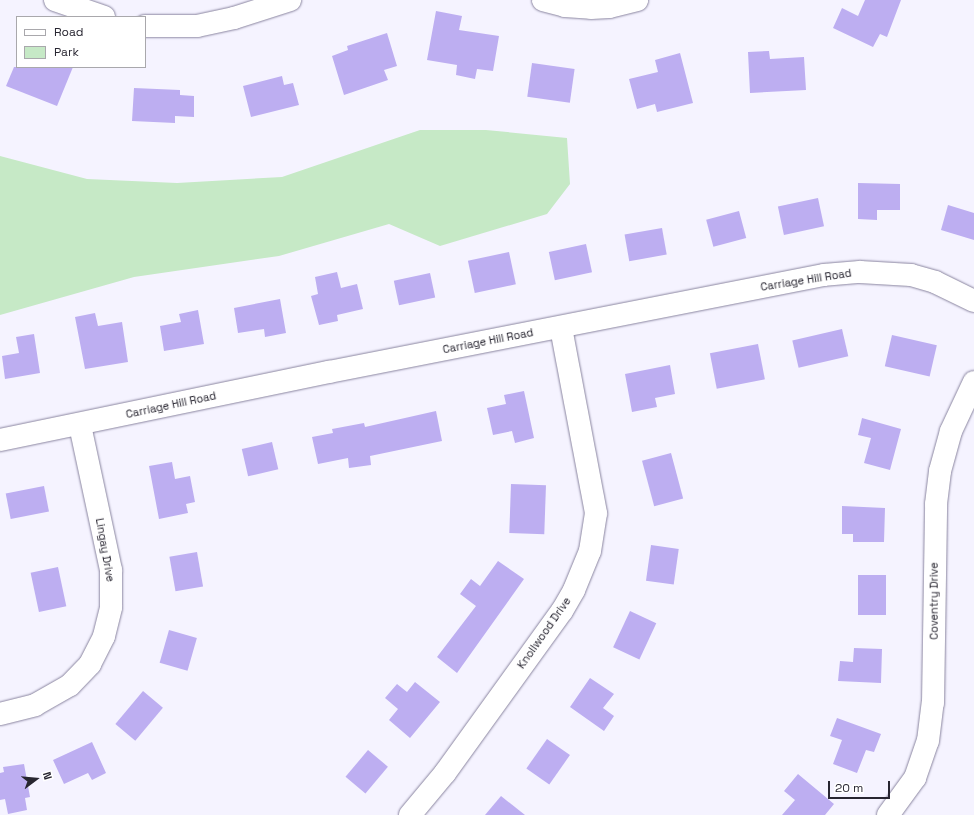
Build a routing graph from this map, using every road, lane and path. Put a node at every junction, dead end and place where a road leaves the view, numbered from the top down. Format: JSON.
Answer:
{"nodes":[{"id":1,"x":54,"y":0,"type":"edge"},
{"id":2,"x":290,"y":0,"type":"edge"},
{"id":3,"x":543,"y":0,"type":"edge"},
{"id":4,"x":637,"y":0,"type":"edge"},
{"id":5,"x":101,"y":16,"type":"edge"},
{"id":6,"x":146,"y":26,"type":"edge"},
{"id":7,"x":974,"y":301,"type":"edge"},
{"id":8,"x":560,"y":327,"type":"junction"},
{"id":9,"x":974,"y":382,"type":"edge"},
{"id":10,"x":80,"y":425,"type":"junction"},
{"id":11,"x":0,"y":440,"type":"edge"},
{"id":12,"x":0,"y":714,"type":"edge"},
{"id":13,"x":410,"y":815,"type":"edge"},
{"id":14,"x":888,"y":815,"type":"edge"}],
"edges":[{"from":1,"to":5,"type":"street"},
{"from":2,"to":6,"type":"street"},
{"from":3,"to":4,"type":"street"},
{"from":7,"to":8,"type":"street","name":"Carriage Hill Road"},
{"from":8,"to":10,"type":"street","name":"Carriage Hill Road"},
{"from":8,"to":13,"type":"street","name":"Knollwood Drive"},
{"from":9,"to":14,"type":"street","name":"Coventry Drive"},
{"from":10,"to":11,"type":"street","name":"Carriage Hill Road"},
{"from":10,"to":12,"type":"street","name":"Lingay Drive"}]}
